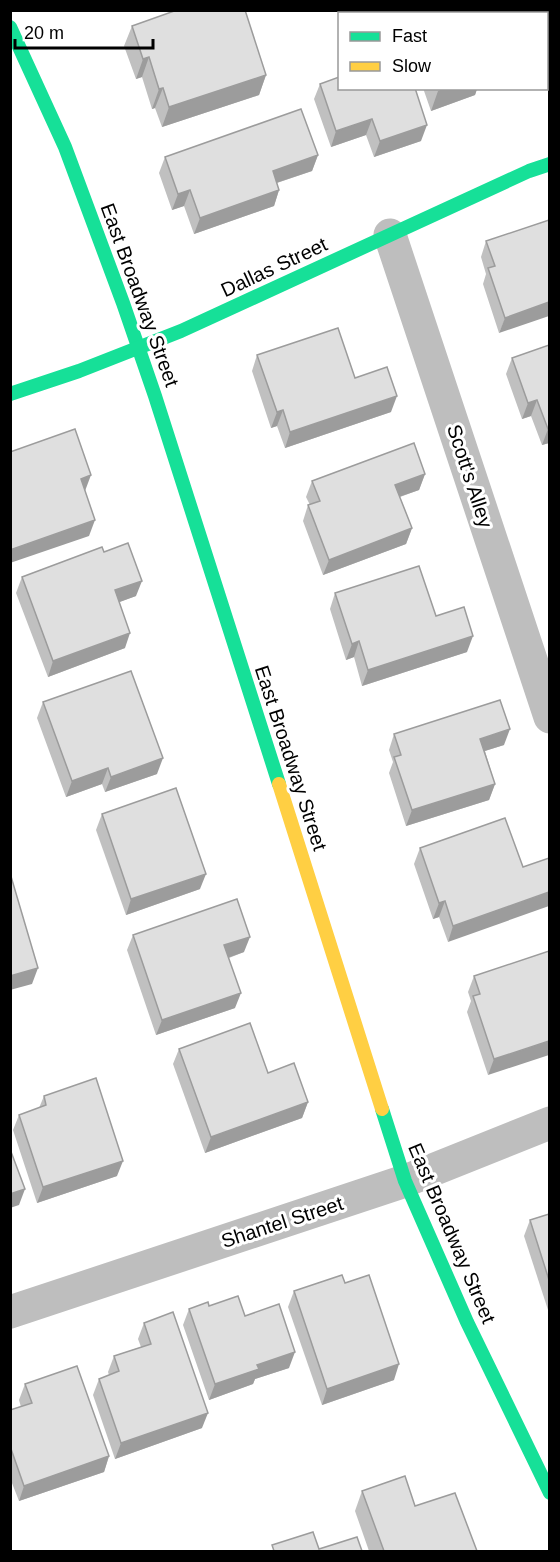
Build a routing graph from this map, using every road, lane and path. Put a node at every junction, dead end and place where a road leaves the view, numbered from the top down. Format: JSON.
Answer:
{"nodes":[{"id":1,"x":10,"y":27,"type":"edge"},
{"id":2,"x":549,"y":164,"type":"edge"},
{"id":3,"x":390,"y":235,"type":"junction"},
{"id":4,"x":139,"y":347,"type":"junction"},
{"id":5,"x":10,"y":394,"type":"edge"},
{"id":6,"x":549,"y":717,"type":"edge"},
{"id":7,"x":549,"y":1123,"type":"edge"},
{"id":8,"x":405,"y":1181,"type":"junction"},
{"id":9,"x":10,"y":1312,"type":"edge"},
{"id":10,"x":549,"y":1493,"type":"edge"}],
"edges":[{"from":1,"to":4,"type":"street","name":"East Broadway Street"},
{"from":2,"to":3,"type":"street","name":"Dallas Street"},
{"from":3,"to":4,"type":"street","name":"Dallas Street"},
{"from":3,"to":6,"type":"street","name":"Scott's Alley"},
{"from":4,"to":5,"type":"street","name":"Dallas Street"},
{"from":4,"to":8,"type":"street","name":"East Broadway Street"},
{"from":7,"to":8,"type":"street","name":"Shantel Street"},
{"from":8,"to":9,"type":"street","name":"Shantel Street"},
{"from":8,"to":10,"type":"street","name":"East Broadway Street"}]}
